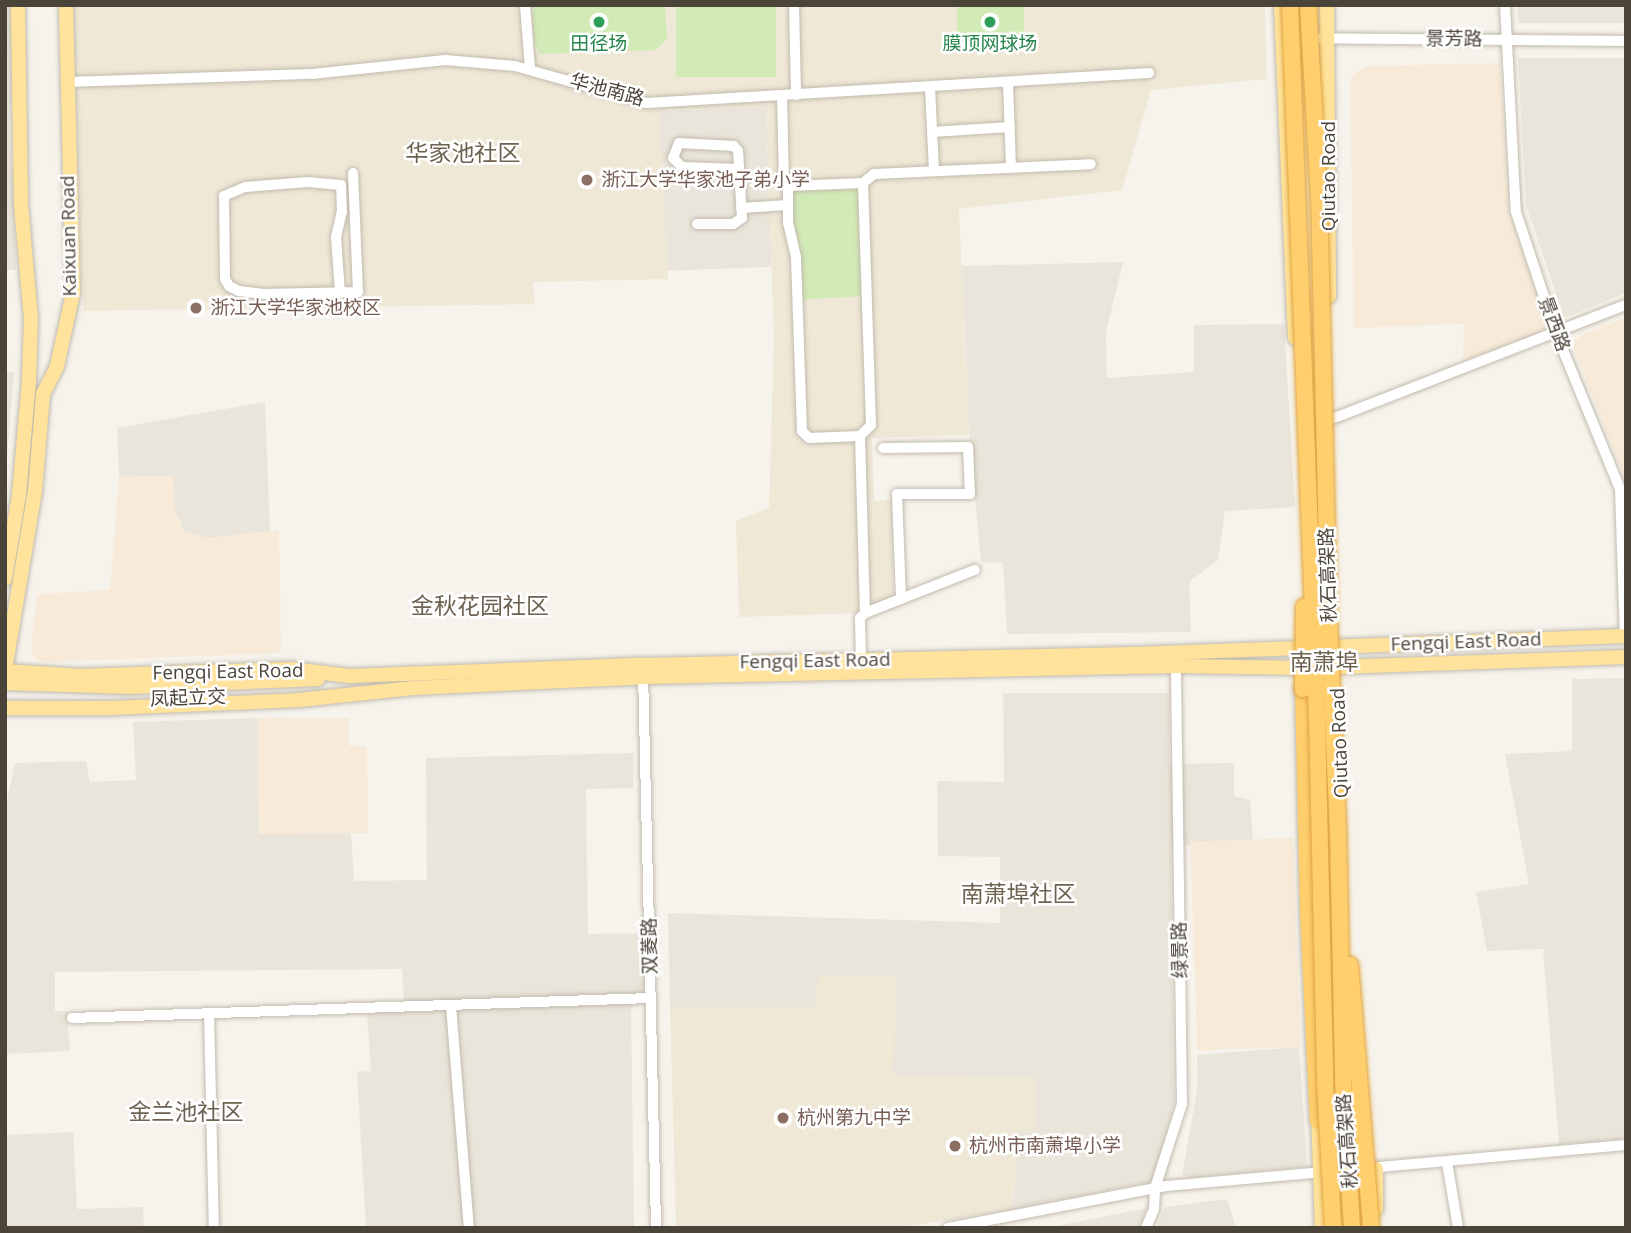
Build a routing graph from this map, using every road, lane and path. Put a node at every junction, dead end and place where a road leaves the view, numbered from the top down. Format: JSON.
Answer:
{"nodes":[{"id":1,"x":18,"y":5,"type":"edge"},
{"id":2,"x":66,"y":5,"type":"edge"},
{"id":3,"x":525,"y":5,"type":"edge"},
{"id":4,"x":794,"y":5,"type":"edge"},
{"id":5,"x":1281,"y":5,"type":"edge"},
{"id":6,"x":1290,"y":5,"type":"edge"},
{"id":7,"x":1308,"y":5,"type":"edge"},
{"id":8,"x":1327,"y":5,"type":"edge"},
{"id":9,"x":1505,"y":5,"type":"edge"},
{"id":10,"x":1282,"y":38,"type":"junction"},
{"id":11,"x":1329,"y":38,"type":"junction"},
{"id":12,"x":1505,"y":40,"type":"junction"},
{"id":13,"x":1626,"y":41,"type":"edge"},
{"id":14,"x":530,"y":69,"type":"junction"},
{"id":15,"x":1149,"y":73,"type":"dead end"},
{"id":16,"x":67,"y":82,"type":"junction"},
{"id":17,"x":1008,"y":82,"type":"junction"},
{"id":18,"x":930,"y":87,"type":"junction"},
{"id":19,"x":782,"y":95,"type":"junction"},
{"id":20,"x":796,"y":95,"type":"junction"},
{"id":21,"x":1010,"y":128,"type":"junction"},
{"id":22,"x":932,"y":132,"type":"junction"},
{"id":23,"x":1091,"y":164,"type":"dead end"},
{"id":24,"x":1012,"y":167,"type":"junction"},
{"id":25,"x":739,"y":169,"type":"junction"},
{"id":26,"x":934,"y":171,"type":"junction"},
{"id":27,"x":353,"y":173,"type":"dead end"},
{"id":28,"x":863,"y":183,"type":"junction"},
{"id":29,"x":788,"y":186,"type":"junction"},
{"id":30,"x":788,"y":205,"type":"junction"},
{"id":31,"x":741,"y":208,"type":"junction"},
{"id":32,"x":697,"y":223,"type":"dead end"},
{"id":33,"x":340,"y":293,"type":"junction"},
{"id":34,"x":1626,"y":305,"type":"edge"},
{"id":35,"x":1556,"y":333,"type":"junction"},
{"id":36,"x":1329,"y":420,"type":"junction"},
{"id":37,"x":860,"y":436,"type":"junction"},
{"id":38,"x":883,"y":448,"type":"dead end"},
{"id":39,"x":1308,"y":489,"type":"junction"},
{"id":40,"x":975,"y":570,"type":"dead end"},
{"id":41,"x":5,"y":579,"type":"edge"},
{"id":42,"x":901,"y":599,"type":"junction"},
{"id":43,"x":865,"y":613,"type":"junction"},
{"id":44,"x":1625,"y":636,"type":"edge"},
{"id":45,"x":1309,"y":646,"type":"junction"},
{"id":46,"x":1335,"y":647,"type":"junction"},
{"id":47,"x":1626,"y":657,"type":"edge"},
{"id":48,"x":861,"y":660,"type":"junction"},
{"id":49,"x":1176,"y":666,"type":"junction"},
{"id":50,"x":1337,"y":667,"type":"junction"},
{"id":51,"x":1310,"y":668,"type":"junction"},
{"id":52,"x":5,"y":670,"type":"edge"},
{"id":53,"x":643,"y":671,"type":"junction"},
{"id":54,"x":350,"y":676,"type":"junction"},
{"id":55,"x":5,"y":683,"type":"edge"},
{"id":56,"x":291,"y":687,"type":"junction"},
{"id":57,"x":413,"y":688,"type":"junction"},
{"id":58,"x":5,"y":701,"type":"edge"},
{"id":59,"x":5,"y":708,"type":"edge"},
{"id":60,"x":1338,"y":831,"type":"junction"},
{"id":61,"x":651,"y":998,"type":"junction"},
{"id":62,"x":450,"y":1006,"type":"junction"},
{"id":63,"x":209,"y":1013,"type":"junction"},
{"id":64,"x":72,"y":1018,"type":"dead end"},
{"id":65,"x":1318,"y":1121,"type":"junction"},
{"id":66,"x":1626,"y":1145,"type":"edge"},
{"id":67,"x":1447,"y":1162,"type":"junction"},
{"id":68,"x":1376,"y":1169,"type":"junction"},
{"id":69,"x":1360,"y":1170,"type":"junction"},
{"id":70,"x":1321,"y":1173,"type":"junction"},
{"id":71,"x":1155,"y":1188,"type":"junction"},
{"id":72,"x":214,"y":1228,"type":"edge"},
{"id":73,"x":470,"y":1228,"type":"edge"},
{"id":74,"x":656,"y":1228,"type":"edge"},
{"id":75,"x":948,"y":1228,"type":"edge"},
{"id":76,"x":1146,"y":1228,"type":"edge"},
{"id":77,"x":1322,"y":1228,"type":"edge"},
{"id":78,"x":1333,"y":1228,"type":"edge"},
{"id":79,"x":1352,"y":1228,"type":"edge"},
{"id":80,"x":1362,"y":1228,"type":"edge"},
{"id":81,"x":1371,"y":1228,"type":"edge"},
{"id":82,"x":1377,"y":1228,"type":"edge"},
{"id":83,"x":1458,"y":1228,"type":"edge"}],
"edges":[{"from":1,"to":41,"type":"main road"},
{"from":2,"to":16,"type":"main road","name":"Kaixuan Road"},
{"from":3,"to":14,"type":"street"},
{"from":4,"to":20,"type":"street"},
{"from":5,"to":10,"type":"main road","name":"Qiutao Road"},
{"from":6,"to":39,"type":"highway","name":"秋石高架路","bridge":true},
{"from":7,"to":60,"type":"highway","name":"秋石高架路","bridge":true},
{"from":8,"to":11,"type":"main road","name":"Qiutao Road"},
{"from":9,"to":12,"type":"street","name":"景西路"},
{"from":10,"to":11,"type":"street","name":"景芳路"},
{"from":10,"to":45,"type":"main road","name":"Qiutao Road"},
{"from":11,"to":12,"type":"street","name":"景芳路"},
{"from":11,"to":36,"type":"main road","name":"Qiutao Road"},
{"from":12,"to":13,"type":"street","name":"景芳路"},
{"from":12,"to":35,"type":"street","name":"景西路"},
{"from":14,"to":16,"type":"street","name":"华池南路"},
{"from":14,"to":19,"type":"street","name":"华池南路"},
{"from":15,"to":17,"type":"street","name":"华池南路"},
{"from":16,"to":52,"type":"main road","name":"Kaixuan Road"},
{"from":17,"to":18,"type":"street","name":"华池南路"},
{"from":17,"to":21,"type":"street"},
{"from":18,"to":20,"type":"street","name":"华池南路"},
{"from":18,"to":22,"type":"street"},
{"from":19,"to":20,"type":"street","name":"华池南路"},
{"from":19,"to":29,"type":"street"},
{"from":21,"to":22,"type":"street"},
{"from":21,"to":24,"type":"street"},
{"from":22,"to":26,"type":"street"},
{"from":23,"to":24,"type":"street"},
{"from":24,"to":26,"type":"street"},
{"from":25,"to":25,"type":"street"},
{"from":25,"to":31,"type":"street"},
{"from":26,"to":28,"type":"street"},
{"from":27,"to":33,"type":"street"},
{"from":28,"to":29,"type":"street"},
{"from":28,"to":37,"type":"street"},
{"from":29,"to":30,"type":"street"},
{"from":30,"to":31,"type":"street"},
{"from":30,"to":37,"type":"street"},
{"from":31,"to":32,"type":"street"},
{"from":33,"to":33,"type":"street"},
{"from":34,"to":35,"type":"street"},
{"from":35,"to":36,"type":"street"},
{"from":35,"to":44,"type":"street","name":"景西路"},
{"from":36,"to":46,"type":"main road","name":"Qiutao Road"},
{"from":37,"to":43,"type":"street"},
{"from":38,"to":42,"type":"street"},
{"from":39,"to":65,"type":"highway","bridge":true},
{"from":39,"to":78,"type":"highway","name":"秋石高架路","bridge":true},
{"from":40,"to":42,"type":"street"},
{"from":42,"to":43,"type":"street"},
{"from":43,"to":48,"type":"street"},
{"from":44,"to":46,"type":"main road","name":"Fengqi East Road"},
{"from":45,"to":46,"type":"main road","name":"Fengqi East Road"},
{"from":45,"to":48,"type":"main road","name":"Fengqi East Road"},
{"from":45,"to":51,"type":"main road","name":"Qiutao Road"},
{"from":46,"to":50,"type":"main road","name":"Qiutao Road"},
{"from":47,"to":50,"type":"main road","name":"Fengqi East Road"},
{"from":48,"to":53,"type":"main road","name":"Fengqi East Road"},
{"from":49,"to":51,"type":"main road","name":"Fengqi East Road"},
{"from":49,"to":53,"type":"main road","name":"Fengqi East Road"},
{"from":49,"to":71,"type":"street","name":"绿景路"},
{"from":50,"to":51,"type":"main road","name":"Fengqi East Road"},
{"from":50,"to":69,"type":"main road","name":"Qiutao Road"},
{"from":51,"to":65,"type":"main road","name":"Qiutao Road"},
{"from":52,"to":54,"type":"main road","name":"Fengqi East Road"},
{"from":53,"to":54,"type":"main road","name":"Fengqi East Road"},
{"from":53,"to":57,"type":"main road","name":"Fengqi East Road"},
{"from":53,"to":61,"type":"street","name":"双菱路"},
{"from":54,"to":56,"type":"main road","name":"凤起立交"},
{"from":55,"to":56,"type":"main road","name":"凤起立交"},
{"from":56,"to":57,"type":"main road","name":"凤起立交"},
{"from":56,"to":58,"type":"main road","name":"凤起立交"},
{"from":57,"to":59,"type":"main road","name":"Fengqi East Road"},
{"from":60,"to":79,"type":"highway","name":"秋石高架路","bridge":true},
{"from":60,"to":81,"type":"highway","bridge":true},
{"from":61,"to":62,"type":"street"},
{"from":61,"to":74,"type":"street","name":"双菱路"},
{"from":62,"to":63,"type":"street"},
{"from":62,"to":73,"type":"street"},
{"from":63,"to":64,"type":"street"},
{"from":63,"to":72,"type":"street"},
{"from":65,"to":70,"type":"main road","name":"Qiutao Road"},
{"from":66,"to":67,"type":"street"},
{"from":67,"to":68,"type":"street"},
{"from":67,"to":83,"type":"street"},
{"from":68,"to":69,"type":"street"},
{"from":68,"to":82,"type":"main road"},
{"from":69,"to":70,"type":"street"},
{"from":69,"to":80,"type":"main road","name":"Qiutao Road"},
{"from":70,"to":71,"type":"street"},
{"from":70,"to":77,"type":"main road","name":"Qiutao Road"},
{"from":71,"to":75,"type":"street"},
{"from":71,"to":76,"type":"street","name":"绿景路"}]}
